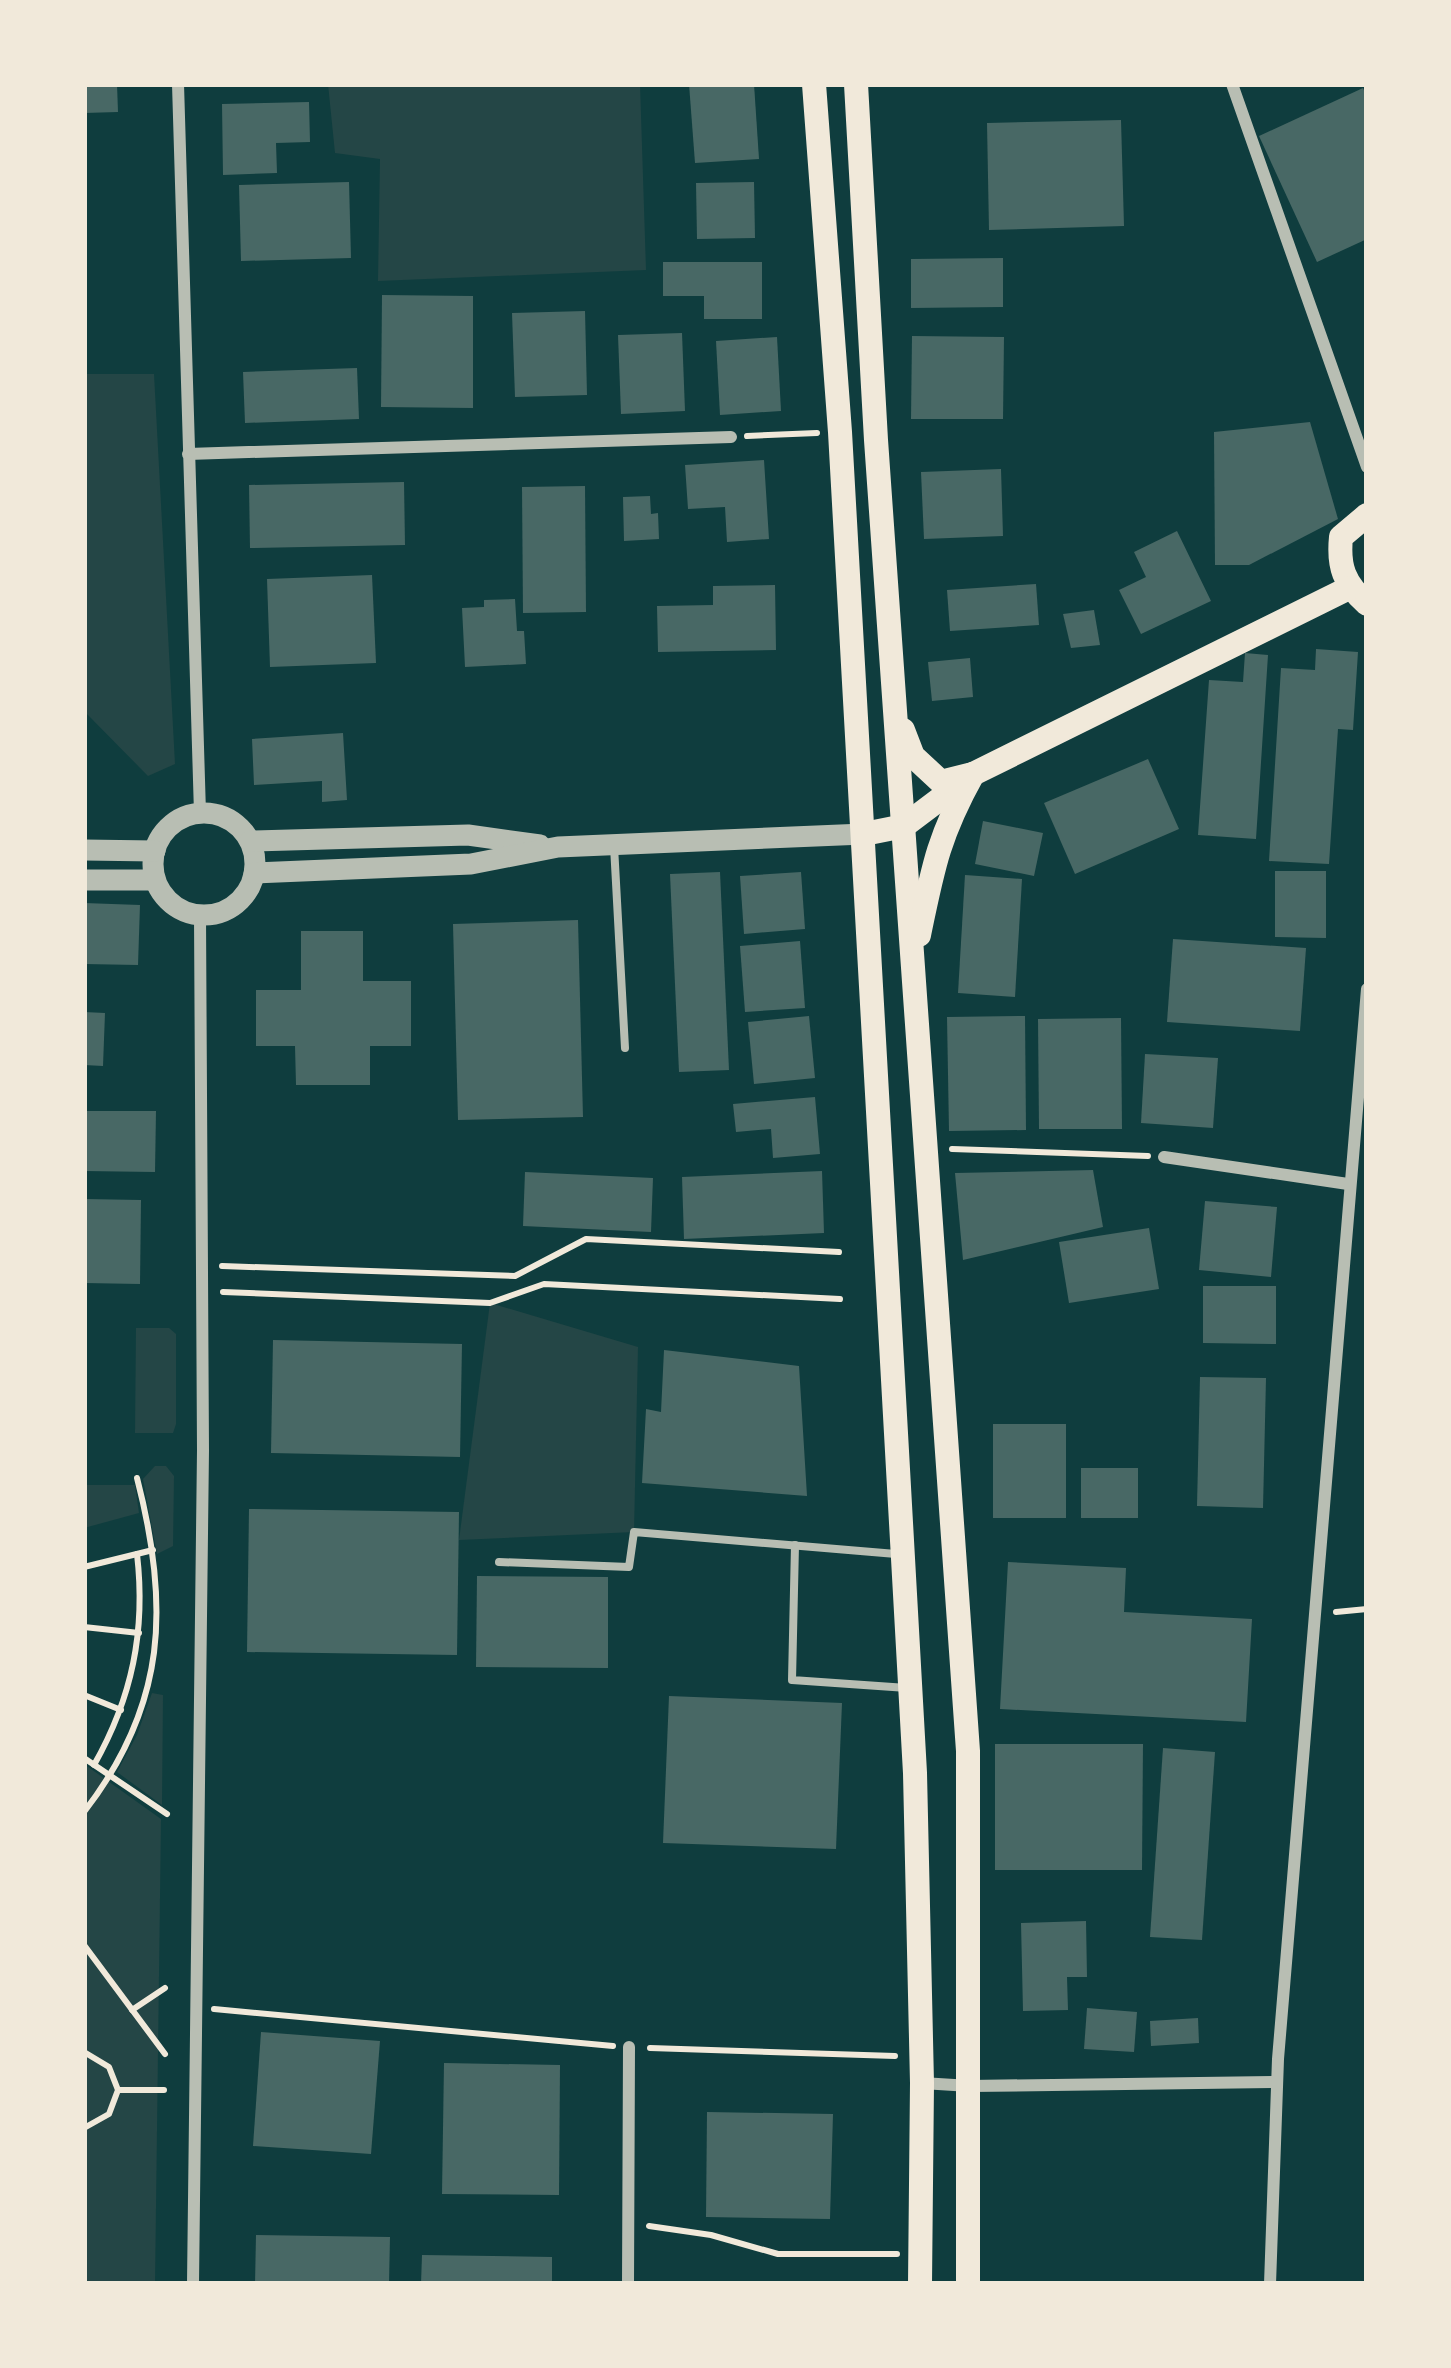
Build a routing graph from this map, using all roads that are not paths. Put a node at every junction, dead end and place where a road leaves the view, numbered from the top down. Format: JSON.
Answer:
{"nodes":[{"id":1,"x":178,"y":84,"type":"edge"},
{"id":2,"x":814,"y":84,"type":"edge"},
{"id":3,"x":856,"y":84,"type":"edge"},
{"id":4,"x":1232,"y":84,"type":"edge"},
{"id":5,"x":731,"y":436,"type":"road end"},
{"id":6,"x":188,"y":454,"type":"junction"},
{"id":7,"x":1367,"y":467,"type":"edge"},
{"id":8,"x":1367,"y":515,"type":"edge"},
{"id":9,"x":1358,"y":596,"type":"edge"},
{"id":10,"x":897,"y":716,"type":"junction"},
{"id":11,"x":973,"y":774,"type":"junction"},
{"id":12,"x":200,"y":813,"type":"junction"},
{"id":13,"x":904,"y":826,"type":"junction"},
{"id":14,"x":864,"y":834,"type":"junction"},
{"id":15,"x":250,"y":841,"type":"junction"},
{"id":16,"x":614,"y":845,"type":"junction"},
{"id":17,"x":558,"y":847,"type":"junction"},
{"id":18,"x":84,"y":850,"type":"edge"},
{"id":19,"x":154,"y":851,"type":"junction"},
{"id":20,"x":254,"y":873,"type":"junction"},
{"id":21,"x":84,"y":880,"type":"edge"},
{"id":22,"x":153,"y":880,"type":"junction"},
{"id":23,"x":200,"y":916,"type":"junction"},
{"id":24,"x":913,"y":966,"type":"junction"},
{"id":25,"x":1367,"y":989,"type":"edge"},
{"id":26,"x":626,"y":1048,"type":"dead end"},
{"id":27,"x":1164,"y":1157,"type":"road end"},
{"id":28,"x":1348,"y":1184,"type":"junction"},
{"id":29,"x":794,"y":1546,"type":"junction"},
{"id":30,"x":903,"y":1555,"type":"junction"},
{"id":31,"x":499,"y":1562,"type":"dead end"},
{"id":32,"x":910,"y":1688,"type":"junction"},
{"id":33,"x":629,"y":2047,"type":"road end"},
{"id":34,"x":921,"y":2070,"type":"junction"},
{"id":35,"x":1277,"y":2082,"type":"junction"},
{"id":36,"x":970,"y":2086,"type":"junction"},
{"id":37,"x":193,"y":2284,"type":"edge"},
{"id":38,"x":628,"y":2284,"type":"edge"},
{"id":39,"x":920,"y":2284,"type":"edge"},
{"id":40,"x":968,"y":2284,"type":"edge"},
{"id":41,"x":1270,"y":2284,"type":"edge"}],
"edges":[{"from":1,"to":6,"type":"street"},
{"from":2,"to":14,"type":"main road"},
{"from":3,"to":10,"type":"main road"},
{"from":4,"to":7,"type":"street"},
{"from":5,"to":6,"type":"street"},
{"from":6,"to":12,"type":"street"},
{"from":8,"to":9,"type":"main road"},
{"from":9,"to":11,"type":"main road"},
{"from":10,"to":11,"type":"main road"},
{"from":10,"to":13,"type":"main road"},
{"from":11,"to":13,"type":"main road"},
{"from":11,"to":24,"type":"main road"},
{"from":12,"to":15,"type":"street"},
{"from":12,"to":19,"type":"street"},
{"from":13,"to":14,"type":"main road"},
{"from":13,"to":24,"type":"main road"},
{"from":14,"to":16,"type":"street"},
{"from":14,"to":30,"type":"main road"},
{"from":15,"to":17,"type":"street"},
{"from":15,"to":20,"type":"street"},
{"from":16,"to":17,"type":"street"},
{"from":16,"to":26,"type":"lane"},
{"from":17,"to":20,"type":"street"},
{"from":18,"to":19,"type":"street"},
{"from":19,"to":22,"type":"street"},
{"from":20,"to":23,"type":"street"},
{"from":21,"to":22,"type":"street"},
{"from":22,"to":23,"type":"street"},
{"from":23,"to":37,"type":"street"},
{"from":24,"to":36,"type":"main road"},
{"from":25,"to":28,"type":"street"},
{"from":27,"to":28,"type":"street"},
{"from":28,"to":35,"type":"street"},
{"from":29,"to":30,"type":"lane"},
{"from":29,"to":31,"type":"lane"},
{"from":29,"to":32,"type":"lane"},
{"from":30,"to":32,"type":"main road"},
{"from":32,"to":34,"type":"main road"},
{"from":33,"to":38,"type":"street"},
{"from":34,"to":36,"type":"street"},
{"from":34,"to":39,"type":"main road"},
{"from":35,"to":36,"type":"street"},
{"from":35,"to":41,"type":"street"},
{"from":36,"to":40,"type":"main road"}]}
